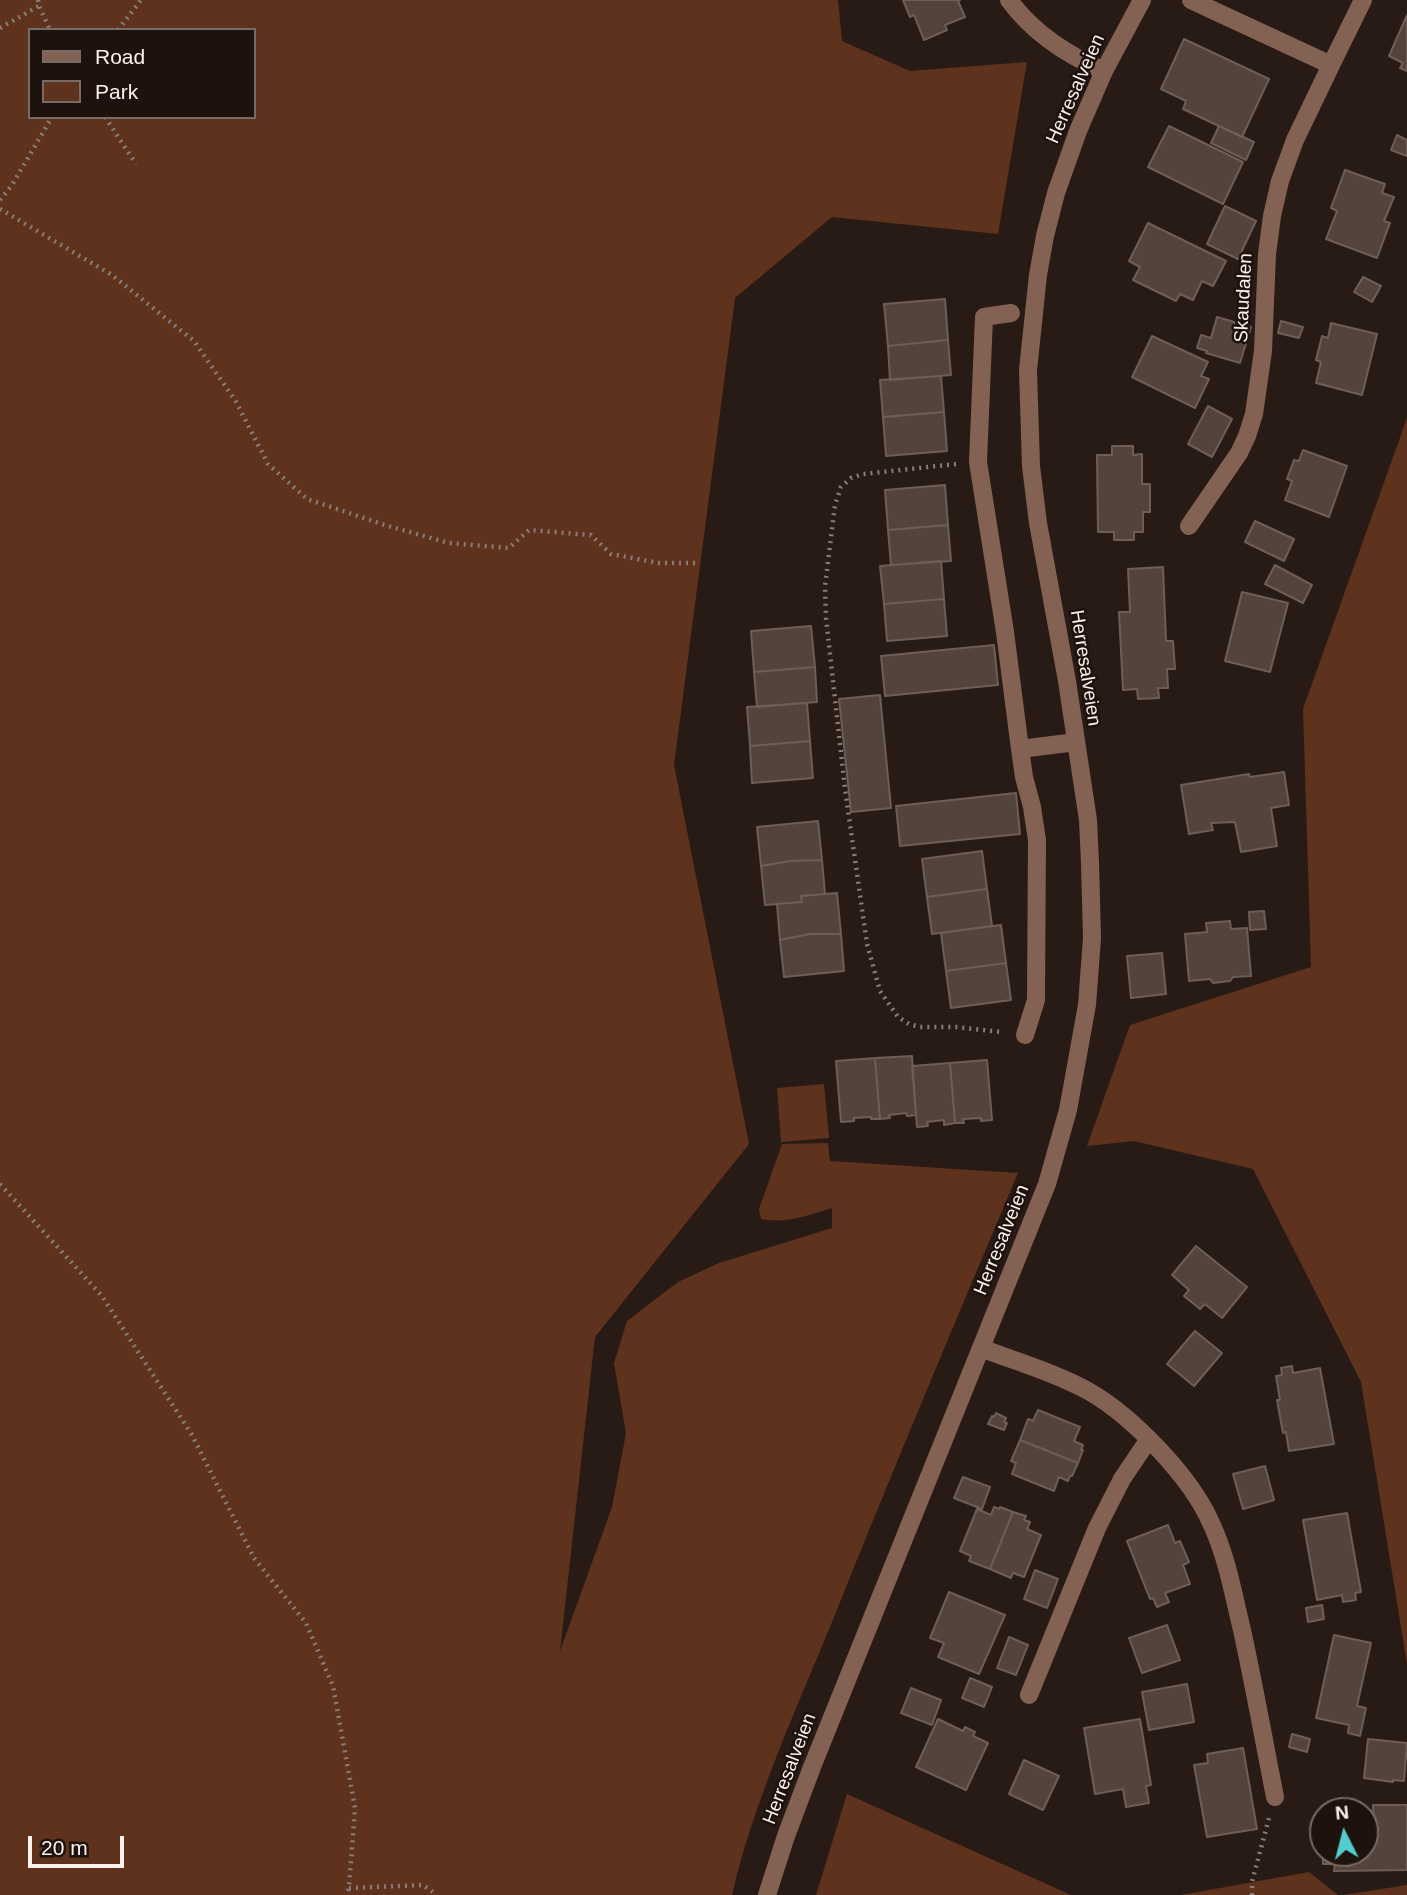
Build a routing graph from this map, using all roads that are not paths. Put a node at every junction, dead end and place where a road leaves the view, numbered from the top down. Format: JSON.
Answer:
{"nodes":[{"id":1,"x":1009,"y":0,"type":"edge"},
{"id":2,"x":1142,"y":0,"type":"edge"},
{"id":3,"x":1191,"y":0,"type":"edge"},
{"id":4,"x":1363,"y":0,"type":"edge"},
{"id":5,"x":1331,"y":65,"type":"junction"},
{"id":6,"x":1104,"y":71,"type":"junction"},
{"id":7,"x":1012,"y":313,"type":"dead end"},
{"id":8,"x":1189,"y":526,"type":"dead end"},
{"id":9,"x":1076,"y":742,"type":"junction"},
{"id":10,"x":1020,"y":749,"type":"junction"},
{"id":11,"x":1025,"y":1035,"type":"road end"},
{"id":12,"x":981,"y":1348,"type":"junction"},
{"id":13,"x":1149,"y":1439,"type":"junction"},
{"id":14,"x":1029,"y":1695,"type":"dead end"},
{"id":15,"x":1275,"y":1797,"type":"road end"},
{"id":16,"x":767,"y":1895,"type":"edge"}],
"edges":[{"from":1,"to":6,"type":"street"},
{"from":2,"to":6,"type":"street","name":"Herresalveien"},
{"from":3,"to":5,"type":"street"},
{"from":4,"to":5,"type":"street","name":"Skaudalen"},
{"from":5,"to":8,"type":"street","name":"Skaudalen"},
{"from":6,"to":9,"type":"street","name":"Herresalveien"},
{"from":7,"to":10,"type":"street"},
{"from":9,"to":10,"type":"street"},
{"from":9,"to":12,"type":"street","name":"Herresalveien"},
{"from":10,"to":11,"type":"street"},
{"from":12,"to":13,"type":"street"},
{"from":12,"to":16,"type":"street","name":"Herresalveien"},
{"from":13,"to":14,"type":"street"},
{"from":13,"to":15,"type":"street"}]}
